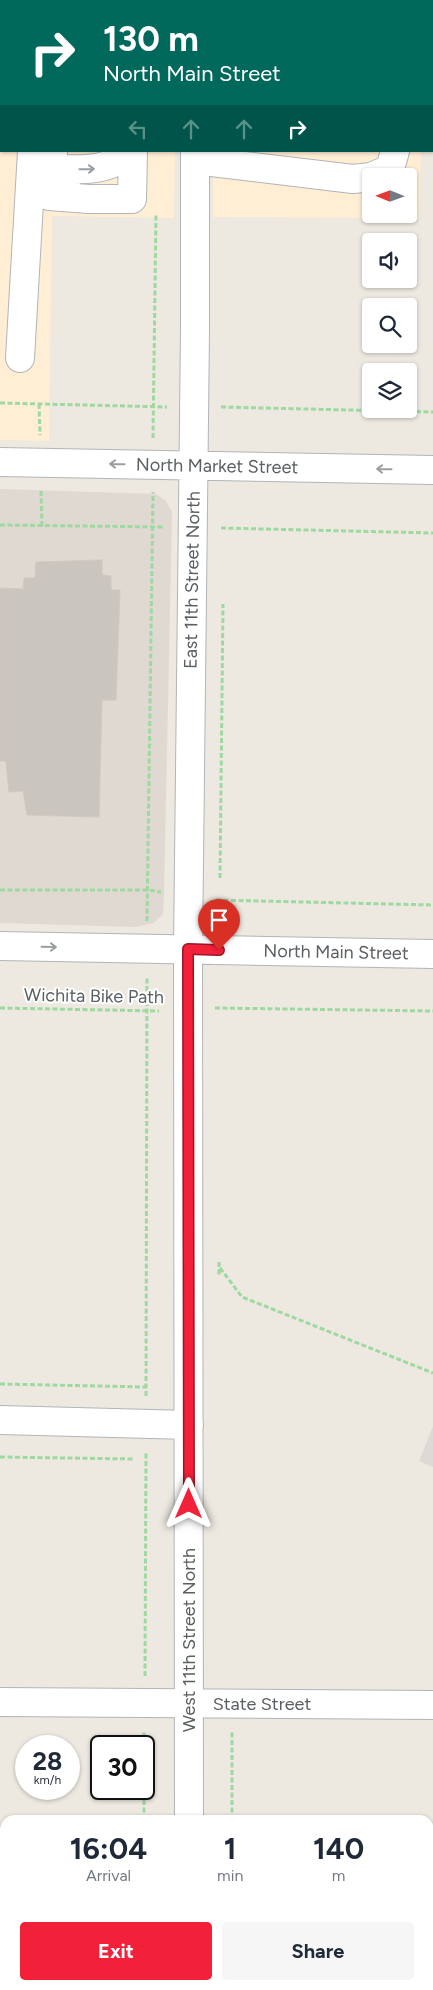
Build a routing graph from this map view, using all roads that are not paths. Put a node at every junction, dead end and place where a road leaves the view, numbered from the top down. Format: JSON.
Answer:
{"nodes":[{"id":1,"x":395,"y":152,"type":"edge"},
{"id":2,"x":124,"y":154,"type":"edge"},
{"id":3,"x":43,"y":156,"type":"edge"},
{"id":4,"x":196,"y":156,"type":"edge"},
{"id":5,"x":260,"y":159,"type":"edge"},
{"id":6,"x":390,"y":168,"type":"edge"},
{"id":7,"x":362,"y":177,"type":"edge"},
{"id":8,"x":20,"y":358,"type":"dead end"},
{"id":9,"x":0,"y":462,"type":"edge"},
{"id":10,"x":194,"y":465,"type":"junction"},
{"id":11,"x":433,"y":470,"type":"edge"},
{"id":12,"x":0,"y":946,"type":"edge"},
{"id":13,"x":188,"y":949,"type":"junction"},
{"id":14,"x":433,"y":954,"type":"edge"},
{"id":15,"x":0,"y":1420,"type":"edge"},
{"id":16,"x":189,"y":1425,"type":"junction"},
{"id":17,"x":0,"y":1702,"type":"edge"},
{"id":18,"x":189,"y":1703,"type":"junction"},
{"id":19,"x":433,"y":1705,"type":"edge"},
{"id":20,"x":189,"y":1815,"type":"edge"}],
"edges":[{"from":1,"to":6,"type":"street"},
{"from":3,"to":2,"type":"street","one_way":true},
{"from":2,"to":3,"type":"street"},
{"from":3,"to":8,"type":"street"},
{"from":4,"to":5,"type":"street"},
{"from":4,"to":10,"type":"street","name":"East 11th Street North"},
{"from":5,"to":7,"type":"street"},
{"from":10,"to":9,"type":"street","name":"North Market Street","one_way":true},
{"from":11,"to":10,"type":"street","name":"North Market Street","one_way":true},
{"from":10,"to":13,"type":"street","name":"East 11th Street North"},
{"from":12,"to":13,"type":"street","name":"North Main Street","one_way":true},
{"from":13,"to":14,"type":"street","name":"North Main Street"},
{"from":13,"to":16,"type":"street","name":"West 11th Street North"},
{"from":15,"to":16,"type":"street"},
{"from":16,"to":18,"type":"street","name":"West 11th Street North"},
{"from":17,"to":18,"type":"street","name":"State Street"},
{"from":18,"to":19,"type":"street","name":"State Street"},
{"from":18,"to":20,"type":"street","name":"West 11th Street North"}]}
